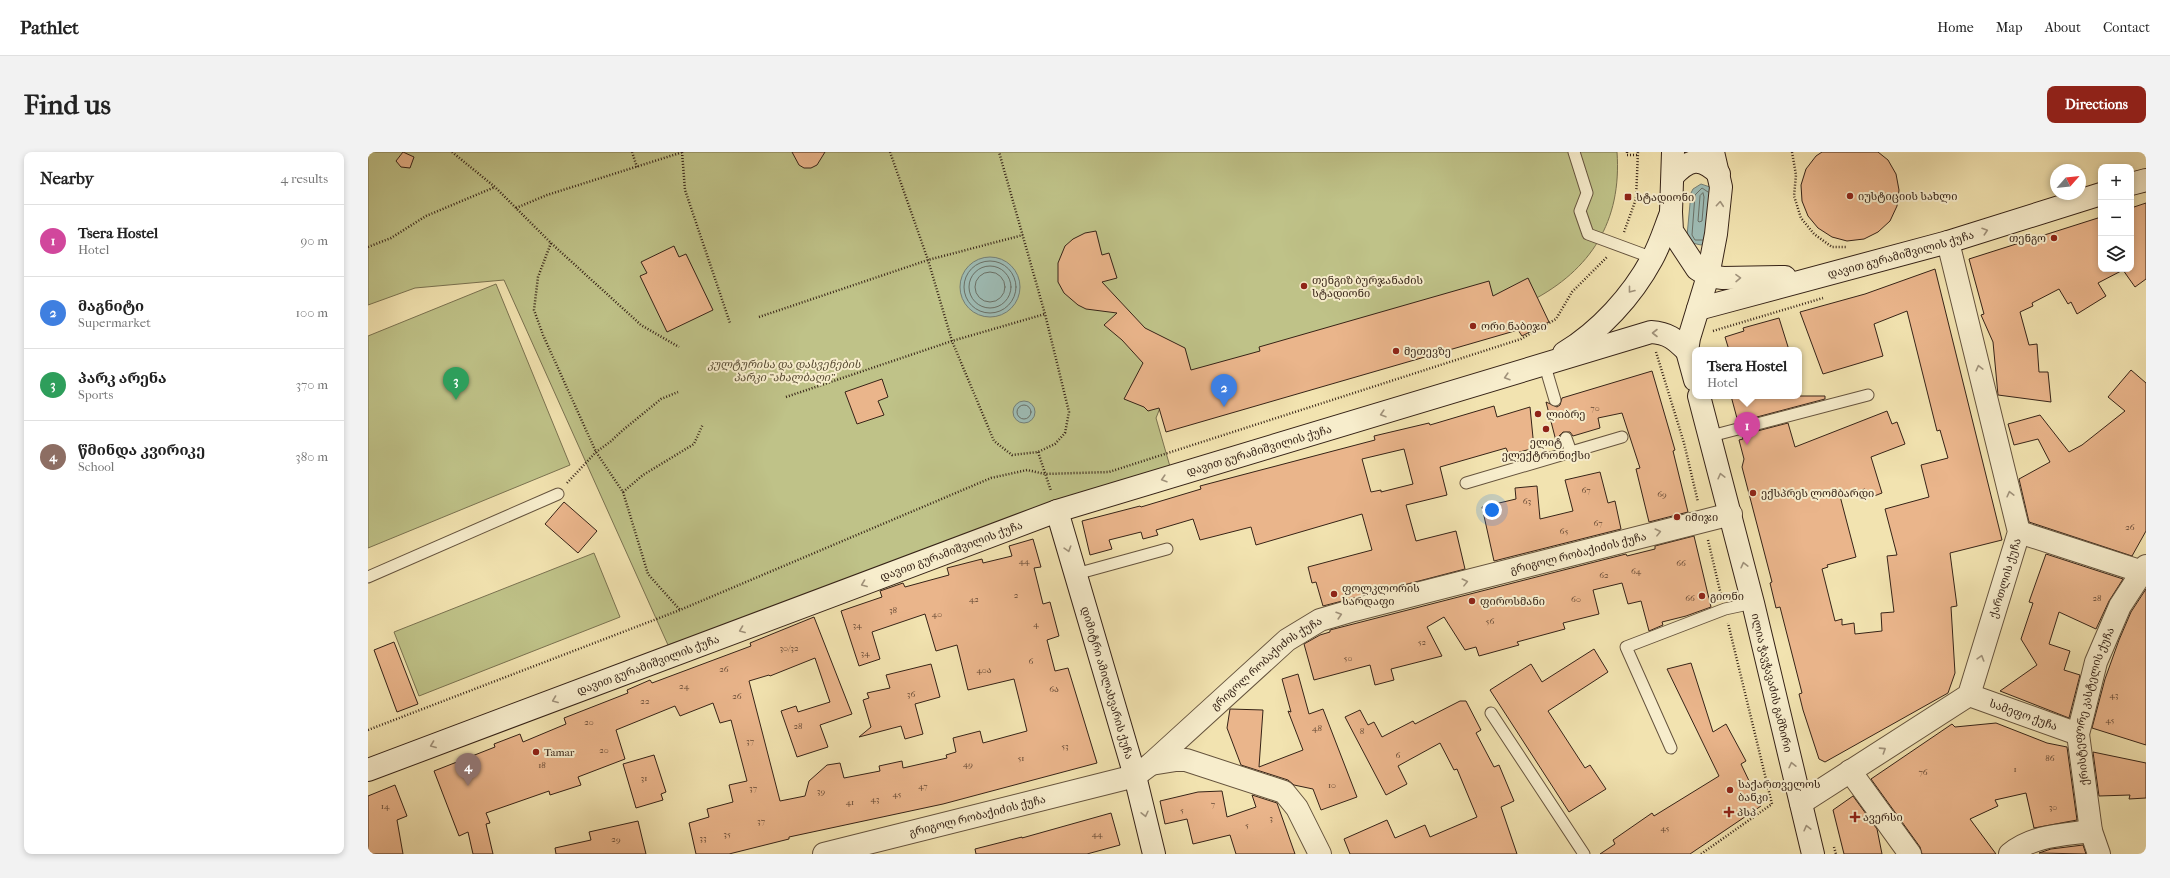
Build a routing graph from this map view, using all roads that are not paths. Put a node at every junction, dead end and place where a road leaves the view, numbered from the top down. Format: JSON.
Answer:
{"nodes":[{"id":1,"x":1574,"y":152,"type":"edge"},
{"id":2,"x":1673,"y":152,"type":"edge"},
{"id":3,"x":1713,"y":152,"type":"edge"},
{"id":4,"x":1724,"y":152,"type":"edge"},
{"id":5,"x":1719,"y":174,"type":"junction"},
{"id":6,"x":1673,"y":176,"type":"junction"},
{"id":7,"x":2146,"y":180,"type":"edge"},
{"id":8,"x":2134,"y":183,"type":"edge"},
{"id":9,"x":2098,"y":195,"type":"edge"},
{"id":10,"x":1671,"y":212,"type":"junction"},
{"id":11,"x":1716,"y":234,"type":"junction"},
{"id":12,"x":1948,"y":242,"type":"junction"},
{"id":13,"x":1684,"y":249,"type":"junction"},
{"id":14,"x":1653,"y":258,"type":"junction"},
{"id":15,"x":1708,"y":276,"type":"junction"},
{"id":16,"x":1822,"y":276,"type":"junction"},
{"id":17,"x":1698,"y":309,"type":"junction"},
{"id":18,"x":1687,"y":351,"type":"junction"},
{"id":19,"x":1545,"y":366,"type":"junction"},
{"id":20,"x":1692,"y":369,"type":"edge"},
{"id":21,"x":1868,"y":395,"type":"dead end"},
{"id":22,"x":1701,"y":399,"type":"edge"},
{"id":23,"x":1555,"y":400,"type":"dead end"},
{"id":24,"x":1711,"y":436,"type":"junction"},
{"id":25,"x":1622,"y":437,"type":"dead end"},
{"id":26,"x":1566,"y":438,"type":"dead end"},
{"id":27,"x":1571,"y":452,"type":"junction"},
{"id":28,"x":1466,"y":483,"type":"dead end"},
{"id":29,"x":558,"y":494,"type":"road end"},
{"id":30,"x":1058,"y":511,"type":"junction"},
{"id":31,"x":1731,"y":514,"type":"junction"},
{"id":32,"x":2019,"y":532,"type":"junction"},
{"id":33,"x":1168,"y":549,"type":"dead end"},
{"id":34,"x":2145,"y":570,"type":"edge"},
{"id":35,"x":1076,"y":574,"type":"junction"},
{"id":36,"x":368,"y":577,"type":"edge"},
{"id":37,"x":1753,"y":603,"type":"junction"},
{"id":38,"x":1969,"y":695,"type":"junction"},
{"id":39,"x":1490,"y":713,"type":"dead end"},
{"id":40,"x":2078,"y":734,"type":"junction"},
{"id":41,"x":1671,"y":748,"type":"dead end"},
{"id":42,"x":368,"y":770,"type":"edge"},
{"id":43,"x":1143,"y":770,"type":"junction"},
{"id":44,"x":1850,"y":771,"type":"junction"},
{"id":45,"x":1801,"y":803,"type":"junction"},
{"id":46,"x":2091,"y":831,"type":"junction"},
{"id":47,"x":824,"y":854,"type":"edge"},
{"id":48,"x":1154,"y":854,"type":"edge"},
{"id":49,"x":1320,"y":854,"type":"edge"},
{"id":50,"x":1584,"y":854,"type":"edge"},
{"id":51,"x":1813,"y":854,"type":"edge"},
{"id":52,"x":1910,"y":854,"type":"edge"},
{"id":53,"x":2010,"y":854,"type":"edge"},
{"id":54,"x":2099,"y":854,"type":"edge"}],
"edges":[{"from":1,"to":14,"type":"lane"},
{"from":2,"to":6,"type":"street"},
{"from":3,"to":5,"type":"street"},
{"from":4,"to":5,"type":"lane"},
{"from":5,"to":6,"type":"street"},
{"from":11,"to":5,"type":"street","one_way":true},
{"from":6,"to":10,"type":"street"},
{"from":7,"to":8,"type":"street"},
{"from":12,"to":9,"type":"street","name":"დავით გურამიშვილის ქუჩა","one_way":true},
{"from":10,"to":13,"type":"street"},
{"from":10,"to":14,"type":"street","name":"დავით გურამიშვილის ქუჩა"},
{"from":11,"to":13,"type":"street"},
{"from":11,"to":15,"type":"street"},
{"from":12,"to":16,"type":"street","name":"დავით გურამიშვილის ქუჩა"},
{"from":32,"to":12,"type":"street","name":"ქართლის ქუჩა","one_way":true},
{"from":13,"to":15,"type":"street"},
{"from":14,"to":19,"type":"street","name":"დავით გურამიშვილის ქუჩა","one_way":true},
{"from":15,"to":16,"type":"street","one_way":true},
{"from":15,"to":17,"type":"street"},
{"from":16,"to":17,"type":"street","name":"დავით გურამიშვილის ქუჩა"},
{"from":17,"to":18,"type":"street"},
{"from":18,"to":19,"type":"street","name":"დავით გურამიშვილის ქუჩა","one_way":true},
{"from":18,"to":20,"type":"street"},
{"from":19,"to":23,"type":"lane"},
{"from":19,"to":30,"type":"street","name":"დავით გურამიშვილის ქუჩა","one_way":true},
{"from":21,"to":24,"type":"lane"},
{"from":22,"to":24,"type":"street","name":"ილია ჭავჭავაძის გამზირი"},
{"from":31,"to":24,"type":"street","name":"ილია ჭავჭავაძის გამზირი","one_way":true},
{"from":25,"to":27,"type":"lane"},
{"from":26,"to":27,"type":"lane"},
{"from":27,"to":28,"type":"lane"},
{"from":29,"to":36,"type":"lane"},
{"from":30,"to":35,"type":"street","name":"დიმიტრი ამილახვარის ქუჩა","one_way":true},
{"from":30,"to":42,"type":"street","name":"დავით გურამიშვილის ქუჩა","one_way":true},
{"from":37,"to":31,"type":"street","name":"ილია ჭავჭავაძის გამზირი","one_way":true},
{"from":43,"to":31,"type":"street","name":"გრიგოლ რობაქიძის ქუჩა","one_way":true},
{"from":32,"to":34,"type":"street"},
{"from":38,"to":32,"type":"street","name":"ქართლის ქუჩა","one_way":true},
{"from":33,"to":35,"type":"lane"},
{"from":34,"to":40,"type":"street","name":"ქრისტეფორე კასტელის ქუჩა"},
{"from":35,"to":43,"type":"street","name":"დიმიტრი ამილახვარის ქუჩა"},
{"from":37,"to":41,"type":"lane"},
{"from":45,"to":37,"type":"street","name":"ილია ჭავჭავაძის გამზირი","one_way":true},
{"from":38,"to":40,"type":"street","name":"სამეფო ქუჩა"},
{"from":44,"to":38,"type":"street","one_way":true},
{"from":39,"to":50,"type":"lane"},
{"from":40,"to":46,"type":"street","name":"ქრისტეფორე კასტელის ქუჩა"},
{"from":43,"to":47,"type":"street","name":"გრიგოლ რობაქიძის ქუჩა"},
{"from":43,"to":48,"type":"street","name":"დიმიტრი ამილახვარის ქუჩა","one_way":true},
{"from":43,"to":49,"type":"street"},
{"from":44,"to":45,"type":"street"},
{"from":44,"to":52,"type":"street"},
{"from":51,"to":45,"type":"street","name":"ილია ჭავჭავაძის გამზირი","one_way":true},
{"from":46,"to":53,"type":"street"},
{"from":46,"to":54,"type":"street","name":"ქრისტეფორე კასტელის ქუჩა"}]}
